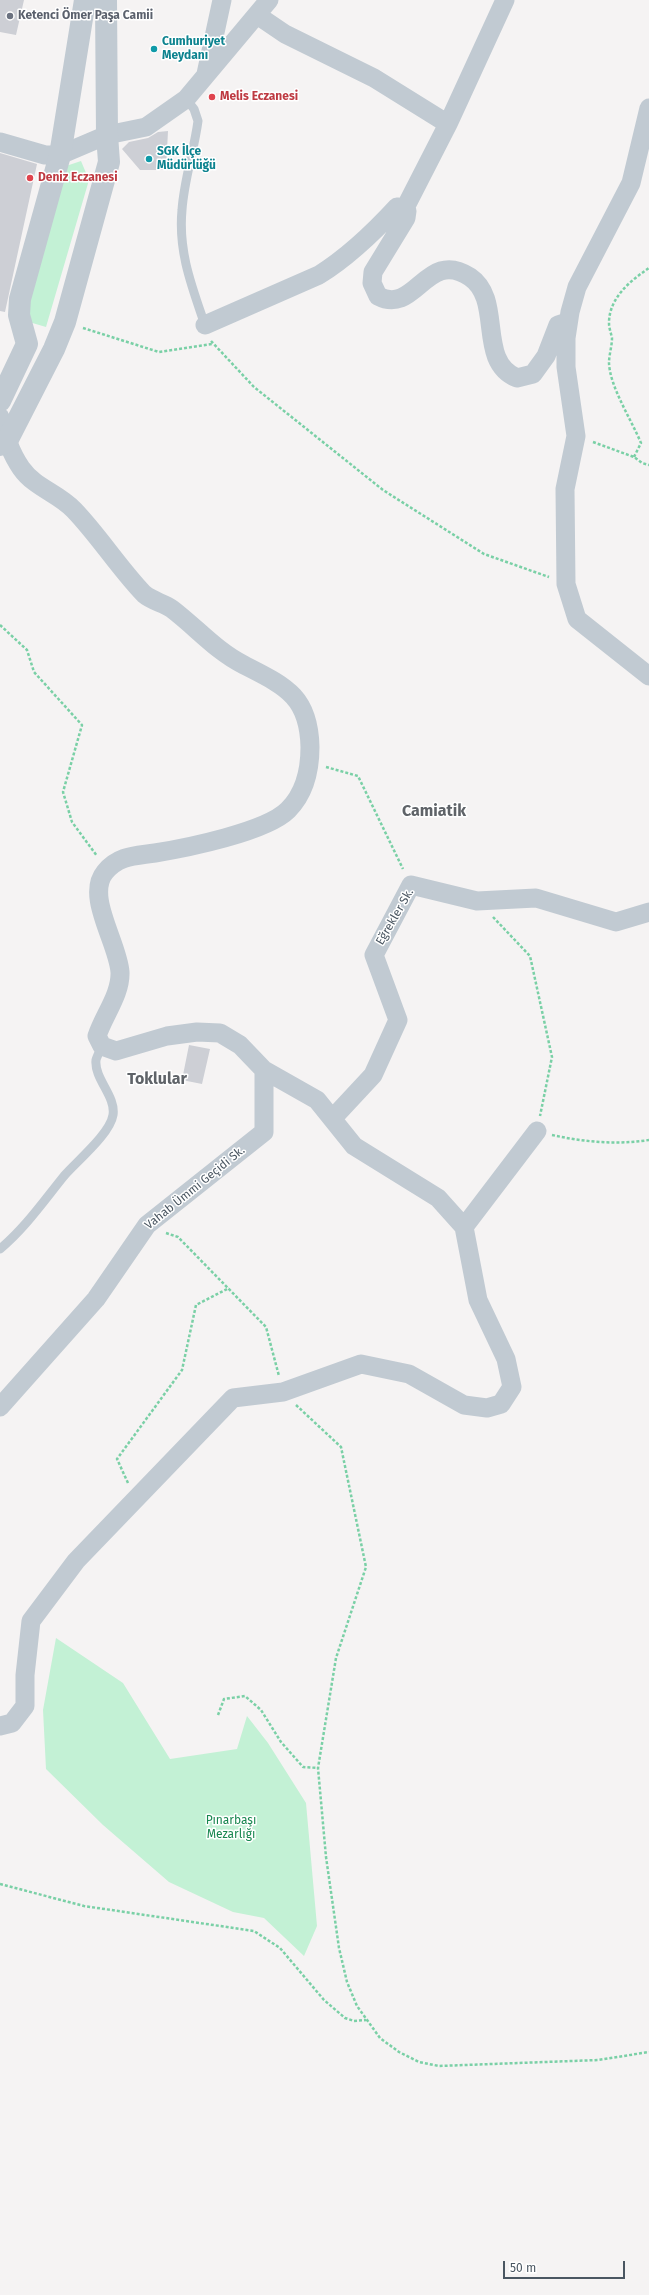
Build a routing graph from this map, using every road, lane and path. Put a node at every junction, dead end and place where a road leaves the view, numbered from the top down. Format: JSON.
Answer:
{"nodes":[{"id":1,"x":85,"y":0,"type":"edge"},
{"id":2,"x":106,"y":0,"type":"edge"},
{"id":3,"x":222,"y":0,"type":"edge"},
{"id":4,"x":269,"y":0,"type":"edge"},
{"id":5,"x":505,"y":0,"type":"edge"},
{"id":6,"x":257,"y":15,"type":"junction"},
{"id":7,"x":205,"y":77,"type":"junction"},
{"id":8,"x":186,"y":100,"type":"junction"},
{"id":9,"x":649,"y":108,"type":"edge"},
{"id":10,"x":448,"y":124,"type":"junction"},
{"id":11,"x":107,"y":135,"type":"junction"},
{"id":12,"x":0,"y":142,"type":"edge"},
{"id":13,"x":60,"y":154,"type":"junction"},
{"id":14,"x":405,"y":208,"type":"junction"},
{"id":15,"x":649,"y":268,"type":"edge"},
{"id":16,"x":64,"y":322,"type":"junction"},
{"id":17,"x":569,"y":322,"type":"junction"},
{"id":18,"x":205,"y":325,"type":"junction"},
{"id":19,"x":212,"y":344,"type":"junction"},
{"id":20,"x":0,"y":400,"type":"edge"},
{"id":21,"x":0,"y":417,"type":"edge"},
{"id":22,"x":576,"y":436,"type":"junction"},
{"id":23,"x":4,"y":443,"type":"edge"},
{"id":24,"x":634,"y":457,"type":"junction"},
{"id":25,"x":649,"y":465,"type":"edge"},
{"id":26,"x":566,"y":584,"type":"junction"},
{"id":27,"x":0,"y":625,"type":"edge"},
{"id":28,"x":649,"y":676,"type":"edge"},
{"id":29,"x":310,"y":762,"type":"junction"},
{"id":30,"x":106,"y":870,"type":"junction"},
{"id":31,"x":411,"y":885,"type":"junction"},
{"id":32,"x":477,"y":901,"type":"junction"},
{"id":33,"x":649,"y":912,"type":"edge"},
{"id":34,"x":102,"y":1046,"type":"junction"},
{"id":35,"x":264,"y":1070,"type":"junction"},
{"id":36,"x":333,"y":1118,"type":"junction"},
{"id":37,"x":537,"y":1131,"type":"junction"},
{"id":38,"x":649,"y":1140,"type":"edge"},
{"id":39,"x":147,"y":1225,"type":"junction"},
{"id":40,"x":464,"y":1227,"type":"junction"},
{"id":41,"x":0,"y":1249,"type":"edge"},
{"id":42,"x":229,"y":1288,"type":"junction"},
{"id":43,"x":283,"y":1392,"type":"junction"},
{"id":44,"x":0,"y":1407,"type":"edge"},
{"id":45,"x":135,"y":1498,"type":"junction"},
{"id":46,"x":218,"y":1715,"type":"dead end"},
{"id":47,"x":0,"y":1726,"type":"edge"},
{"id":48,"x":318,"y":1768,"type":"junction"},
{"id":49,"x":0,"y":1884,"type":"edge"},
{"id":50,"x":366,"y":2020,"type":"junction"},
{"id":51,"x":649,"y":2052,"type":"edge"}],
"edges":[{"from":1,"to":13,"type":"street"},
{"from":2,"to":11,"type":"street"},
{"from":3,"to":7,"type":"street"},
{"from":4,"to":6,"type":"street"},
{"from":5,"to":10,"type":"street"},
{"from":6,"to":7,"type":"street"},
{"from":6,"to":10,"type":"street"},
{"from":7,"to":8,"type":"street"},
{"from":8,"to":11,"type":"street"},
{"from":8,"to":18,"type":"lane"},
{"from":9,"to":17,"type":"street"},
{"from":10,"to":14,"type":"street"},
{"from":11,"to":13,"type":"street"},
{"from":11,"to":16,"type":"street"},
{"from":12,"to":13,"type":"street"},
{"from":13,"to":20,"type":"street"},
{"from":14,"to":17,"type":"street"},
{"from":14,"to":18,"type":"street"},
{"from":15,"to":24,"type":"path"},
{"from":16,"to":19,"type":"path"},
{"from":16,"to":23,"type":"street"},
{"from":17,"to":22,"type":"street"},
{"from":18,"to":19,"type":"path"},
{"from":19,"to":26,"type":"path"},
{"from":21,"to":23,"type":"street"},
{"from":22,"to":24,"type":"path"},
{"from":22,"to":26,"type":"street"},
{"from":23,"to":29,"type":"street"},
{"from":24,"to":25,"type":"path"},
{"from":26,"to":28,"type":"street"},
{"from":27,"to":30,"type":"path"},
{"from":29,"to":30,"type":"street"},
{"from":29,"to":31,"type":"path"},
{"from":30,"to":34,"type":"street"},
{"from":31,"to":32,"type":"street","name":"Eğrekler Sk."},
{"from":31,"to":36,"type":"street","name":"Eğrekler Sk."},
{"from":32,"to":33,"type":"street","name":"Eğrekler Sk."},
{"from":32,"to":37,"type":"path"},
{"from":34,"to":35,"type":"street"},
{"from":34,"to":41,"type":"lane"},
{"from":35,"to":36,"type":"street"},
{"from":35,"to":39,"type":"street","name":"Vahab Ümmi Geçidi Sk."},
{"from":36,"to":40,"type":"street"},
{"from":37,"to":38,"type":"path"},
{"from":37,"to":40,"type":"street"},
{"from":39,"to":42,"type":"path"},
{"from":39,"to":44,"type":"street","name":"Vahab Ümmi Geçidi Sk."},
{"from":40,"to":43,"type":"street"},
{"from":42,"to":43,"type":"path"},
{"from":42,"to":45,"type":"path"},
{"from":43,"to":45,"type":"street"},
{"from":43,"to":48,"type":"path"},
{"from":45,"to":47,"type":"street"},
{"from":46,"to":48,"type":"path"},
{"from":48,"to":50,"type":"path"},
{"from":49,"to":50,"type":"path"},
{"from":50,"to":51,"type":"path"}]}
